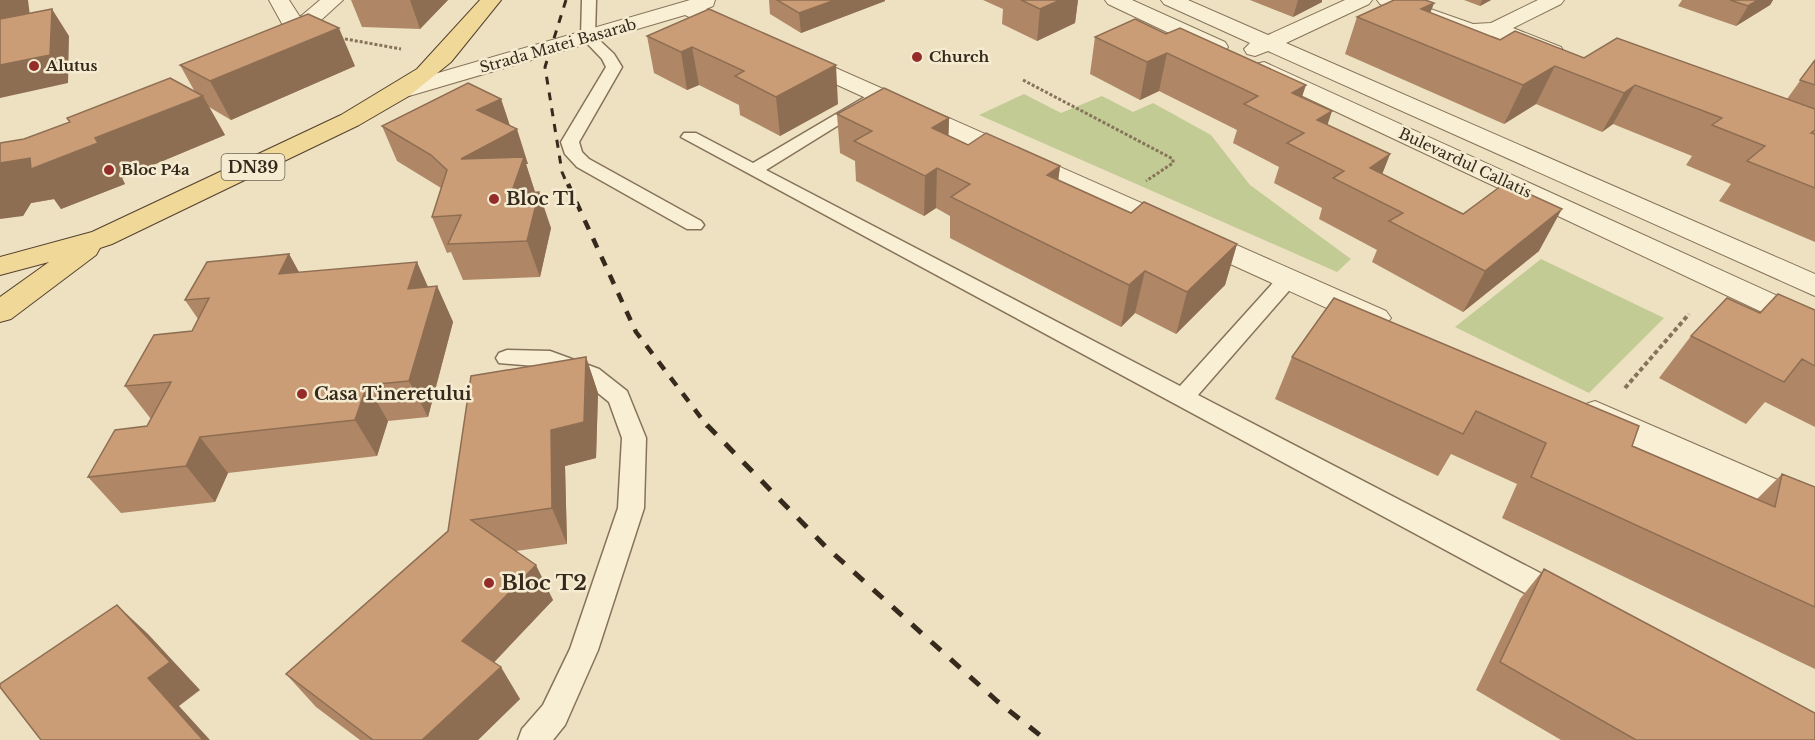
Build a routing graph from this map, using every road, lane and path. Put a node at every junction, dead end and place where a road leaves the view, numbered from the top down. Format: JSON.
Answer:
{"nodes":[{"id":1,"x":279,"y":0,"type":"edge"},
{"id":2,"x":333,"y":0,"type":"edge"},
{"id":3,"x":491,"y":0,"type":"edge"},
{"id":4,"x":589,"y":0,"type":"edge"},
{"id":5,"x":1115,"y":0,"type":"edge"},
{"id":6,"x":1171,"y":0,"type":"edge"},
{"id":7,"x":1362,"y":0,"type":"edge"},
{"id":8,"x":1387,"y":0,"type":"edge"},
{"id":9,"x":1554,"y":0,"type":"edge"},
{"id":10,"x":700,"y":4,"type":"edge"},
{"id":11,"x":1496,"y":29,"type":"junction"},
{"id":12,"x":298,"y":33,"type":"junction"},
{"id":13,"x":588,"y":37,"type":"junction"},
{"id":14,"x":1267,"y":43,"type":"junction"},
{"id":15,"x":443,"y":57,"type":"junction"},
{"id":16,"x":1237,"y":57,"type":"junction"},
{"id":17,"x":257,"y":58,"type":"edge"},
{"id":18,"x":1573,"y":59,"type":"edge"},
{"id":19,"x":1023,"y":80,"type":"dead end"},
{"id":20,"x":401,"y":91,"type":"junction"},
{"id":21,"x":879,"y":94,"type":"junction"},
{"id":22,"x":690,"y":137,"type":"dead end"},
{"id":23,"x":754,"y":170,"type":"junction"},
{"id":24,"x":1115,"y":201,"type":"junction"},
{"id":25,"x":694,"y":225,"type":"dead end"},
{"id":26,"x":102,"y":238,"type":"junction"},
{"id":27,"x":0,"y":266,"type":"edge"},
{"id":28,"x":1287,"y":279,"type":"junction"},
{"id":29,"x":1815,"y":286,"type":"edge"},
{"id":30,"x":0,"y":312,"type":"edge"},
{"id":31,"x":1689,"y":314,"type":"dead end"},
{"id":32,"x":1815,"y":326,"type":"edge"},
{"id":33,"x":1395,"y":327,"type":"edge"},
{"id":34,"x":507,"y":357,"type":"dead end"},
{"id":35,"x":1183,"y":397,"type":"junction"},
{"id":36,"x":1568,"y":402,"type":"edge"},
{"id":37,"x":1600,"y":417,"type":"junction"},
{"id":38,"x":1815,"y":513,"type":"edge"},
{"id":39,"x":1583,"y":610,"type":"edge"},
{"id":40,"x":533,"y":740,"type":"edge"}],
"edges":[{"from":1,"to":12,"type":"street"},
{"from":2,"to":12,"type":"street"},
{"from":3,"to":15,"type":"main road","number":"DN39"},
{"from":4,"to":13,"type":"lane"},
{"from":5,"to":16,"type":"street","name":"Bulevardul Callatis"},
{"from":6,"to":14,"type":"street","name":"Bulevardul Callatis"},
{"from":7,"to":14,"type":"street"},
{"from":8,"to":11,"type":"street"},
{"from":9,"to":11,"type":"street"},
{"from":10,"to":13,"type":"street","name":"Strada Matei Basarab"},
{"from":10,"to":21,"type":"street"},
{"from":11,"to":18,"type":"street"},
{"from":12,"to":15,"type":"path"},
{"from":12,"to":17,"type":"street"},
{"from":13,"to":20,"type":"street","name":"Strada Matei Basarab"},
{"from":13,"to":25,"type":"lane"},
{"from":14,"to":16,"type":"street"},
{"from":14,"to":29,"type":"street","name":"Bulevardul Callatis"},
{"from":15,"to":20,"type":"main road","number":"DN39"},
{"from":16,"to":32,"type":"street","name":"Bulevardul Callatis"},
{"from":19,"to":24,"type":"path"},
{"from":20,"to":26,"type":"main road","number":"DN39"},
{"from":21,"to":23,"type":"lane"},
{"from":21,"to":24,"type":"street"},
{"from":22,"to":23,"type":"lane"},
{"from":23,"to":35,"type":"lane"},
{"from":24,"to":28,"type":"street"},
{"from":26,"to":27,"type":"main road"},
{"from":26,"to":30,"type":"main road"},
{"from":28,"to":33,"type":"street"},
{"from":28,"to":35,"type":"lane"},
{"from":31,"to":37,"type":"path"},
{"from":34,"to":40,"type":"lane"},
{"from":35,"to":39,"type":"lane"},
{"from":36,"to":37,"type":"street"},
{"from":37,"to":38,"type":"street"}]}
